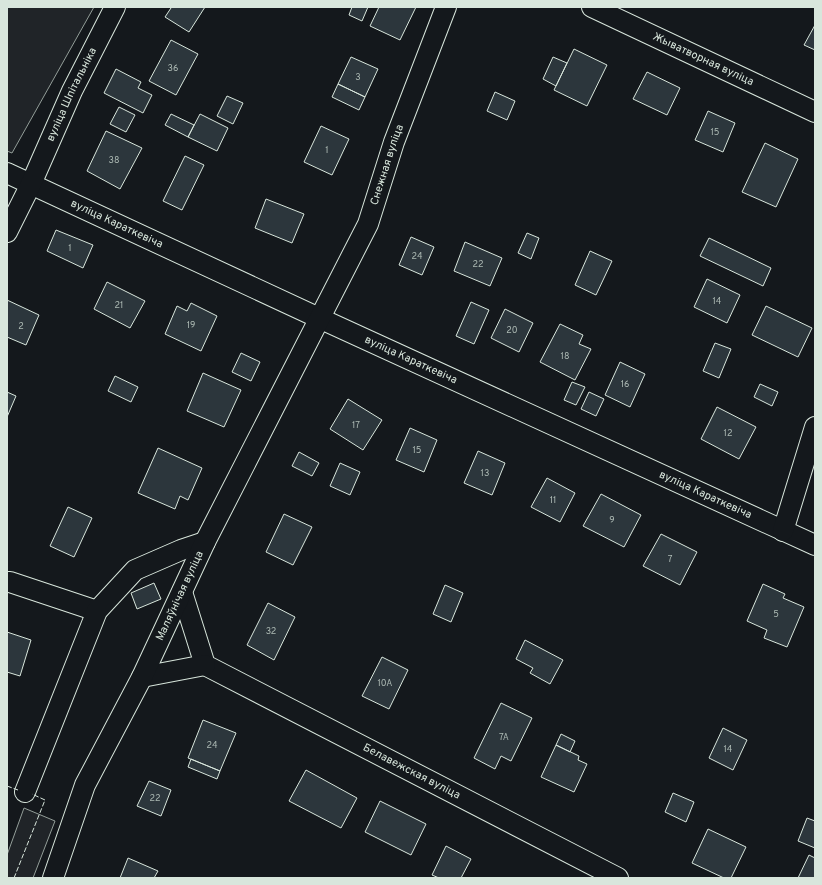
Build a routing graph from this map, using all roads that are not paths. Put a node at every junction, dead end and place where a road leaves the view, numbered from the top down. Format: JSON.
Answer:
{"nodes":[{"id":1,"x":115,"y":7,"type":"edge"},
{"id":2,"x":446,"y":7,"type":"edge"},
{"id":3,"x":592,"y":7,"type":"edge"},
{"id":4,"x":815,"y":112,"type":"edge"},
{"id":5,"x":7,"y":172,"type":"edge"},
{"id":6,"x":31,"y":184,"type":"junction"},
{"id":7,"x":7,"y":232,"type":"edge"},
{"id":8,"x":319,"y":318,"type":"junction"},
{"id":9,"x":815,"y":427,"type":"edge"},
{"id":10,"x":783,"y":531,"type":"junction"},
{"id":11,"x":205,"y":542,"type":"junction"},
{"id":12,"x":815,"y":545,"type":"edge"},
{"id":13,"x":7,"y":582,"type":"edge"},
{"id":14,"x":182,"y":592,"type":"junction"},
{"id":15,"x":97,"y":611,"type":"junction"},
{"id":16,"x":205,"y":665,"type":"junction"},
{"id":17,"x":142,"y":677,"type":"junction"},
{"id":18,"x":25,"y":792,"type":"dead end"},
{"id":19,"x":587,"y":871,"type":"edge"},
{"id":20,"x":54,"y":878,"type":"edge"},
{"id":21,"x":618,"y":878,"type":"edge"}],
"edges":[{"from":1,"to":6,"type":"street","name":"вуліца Шпітальніка"},
{"from":2,"to":8,"type":"street","name":"Снежная вуліца"},
{"from":3,"to":4,"type":"street","name":"Жыватворная вуліца"},
{"from":5,"to":6,"type":"street","name":"вуліца Караткевіча"},
{"from":6,"to":7,"type":"street"},
{"from":6,"to":8,"type":"street","name":"вуліца Караткевіча"},
{"from":8,"to":10,"type":"street","name":"вуліца Караткевіча"},
{"from":8,"to":11,"type":"street","name":"Маляўнічая вуліца"},
{"from":9,"to":10,"type":"street"},
{"from":10,"to":12,"type":"street","name":"вуліца Караткевіча"},
{"from":11,"to":14,"type":"street","name":"Маляўнічая вуліца"},
{"from":11,"to":15,"type":"street"},
{"from":13,"to":15,"type":"street"},
{"from":14,"to":16,"type":"street"},
{"from":14,"to":17,"type":"street","name":"Маляўнічая вуліца"},
{"from":15,"to":18,"type":"street"},
{"from":16,"to":17,"type":"street"},
{"from":16,"to":19,"type":"street","name":"Белавежская вуліца"},
{"from":17,"to":20,"type":"street","name":"Маляўнічая вуліца"},
{"from":19,"to":21,"type":"street","name":"Белавежская вуліца"}]}
